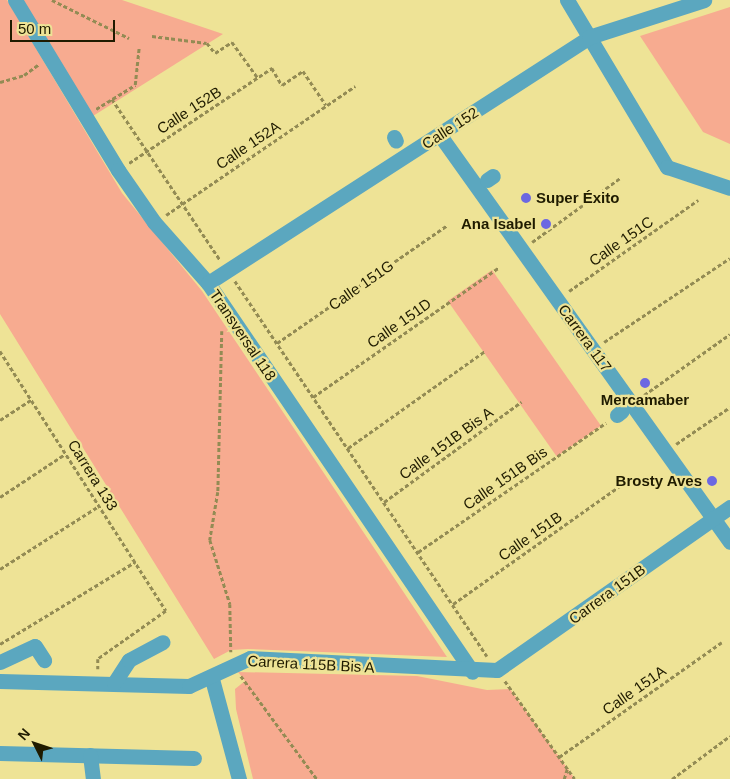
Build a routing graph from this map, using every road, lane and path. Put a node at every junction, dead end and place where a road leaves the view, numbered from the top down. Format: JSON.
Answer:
{"nodes":[{"id":1,"x":15,"y":0,"type":"edge"},
{"id":2,"x":52,"y":0,"type":"edge"},
{"id":3,"x":567,"y":0,"type":"edge"},
{"id":4,"x":704,"y":0,"type":"edge"},
{"id":5,"x":152,"y":36,"type":"dead end"},
{"id":6,"x":590,"y":37,"type":"junction"},
{"id":7,"x":129,"y":38,"type":"dead end"},
{"id":8,"x":139,"y":48,"type":"dead end"},
{"id":9,"x":48,"y":57,"type":"junction"},
{"id":10,"x":258,"y":78,"type":"junction"},
{"id":11,"x":0,"y":82,"type":"edge"},
{"id":12,"x":354,"y":86,"type":"dead end"},
{"id":13,"x":112,"y":99,"type":"junction"},
{"id":14,"x":326,"y":105,"type":"junction"},
{"id":15,"x":83,"y":117,"type":"junction"},
{"id":16,"x":439,"y":134,"type":"junction"},
{"id":17,"x":147,"y":151,"type":"junction"},
{"id":18,"x":118,"y":170,"type":"junction"},
{"id":19,"x":620,"y":178,"type":"dead end"},
{"id":20,"x":730,"y":188,"type":"edge"},
{"id":21,"x":698,"y":200,"type":"dead end"},
{"id":22,"x":182,"y":203,"type":"junction"},
{"id":23,"x":154,"y":222,"type":"junction"},
{"id":24,"x":446,"y":226,"type":"dead end"},
{"id":25,"x":522,"y":250,"type":"junction"},
{"id":26,"x":730,"y":258,"type":"edge"},
{"id":27,"x":498,"y":268,"type":"dead end"},
{"id":28,"x":228,"y":271,"type":"junction"},
{"id":29,"x":208,"y":284,"type":"junction"},
{"id":30,"x":557,"y":299,"type":"junction"},
{"id":31,"x":230,"y":315,"type":"junction"},
{"id":32,"x":730,"y":334,"type":"edge"},
{"id":33,"x":277,"y":343,"type":"junction"},
{"id":34,"x":593,"y":350,"type":"junction"},
{"id":35,"x":0,"y":351,"type":"edge"},
{"id":36,"x":485,"y":351,"type":"dead end"},
{"id":37,"x":313,"y":397,"type":"junction"},
{"id":38,"x":32,"y":400,"type":"junction"},
{"id":39,"x":521,"y":402,"type":"dead end"},
{"id":40,"x":730,"y":407,"type":"edge"},
{"id":41,"x":619,"y":413,"type":"junction"},
{"id":42,"x":0,"y":420,"type":"edge"},
{"id":43,"x":348,"y":448,"type":"junction"},
{"id":44,"x":666,"y":452,"type":"junction"},
{"id":45,"x":66,"y":454,"type":"junction"},
{"id":46,"x":620,"y":485,"type":"dead end"},
{"id":47,"x":0,"y":497,"type":"edge"},
{"id":48,"x":384,"y":502,"type":"junction"},
{"id":49,"x":99,"y":506,"type":"junction"},
{"id":50,"x":730,"y":507,"type":"edge"},
{"id":51,"x":714,"y":519,"type":"junction"},
{"id":52,"x":730,"y":542,"type":"edge"},
{"id":53,"x":418,"y":552,"type":"junction"},
{"id":54,"x":135,"y":562,"type":"junction"},
{"id":55,"x":0,"y":569,"type":"edge"},
{"id":56,"x":452,"y":604,"type":"junction"},
{"id":57,"x":163,"y":642,"type":"dead end"},
{"id":58,"x":722,"y":642,"type":"dead end"},
{"id":59,"x":0,"y":644,"type":"edge"},
{"id":60,"x":44,"y":660,"type":"dead end"},
{"id":61,"x":0,"y":662,"type":"edge"},
{"id":62,"x":232,"y":663,"type":"junction"},
{"id":63,"x":497,"y":670,"type":"junction"},
{"id":64,"x":476,"y":672,"type":"junction"},
{"id":65,"x":212,"y":680,"type":"junction"},
{"id":66,"x":0,"y":681,"type":"edge"},
{"id":67,"x":97,"y":683,"type":"junction"},
{"id":68,"x":114,"y":683,"type":"junction"},
{"id":69,"x":730,"y":736,"type":"edge"},
{"id":70,"x":0,"y":753,"type":"edge"},
{"id":71,"x":90,"y":755,"type":"junction"},
{"id":72,"x":559,"y":757,"type":"junction"},
{"id":73,"x":194,"y":758,"type":"dead end"},
{"id":74,"x":567,"y":768,"type":"junction"},
{"id":75,"x":93,"y":779,"type":"edge"},
{"id":76,"x":239,"y":779,"type":"edge"},
{"id":77,"x":317,"y":779,"type":"edge"},
{"id":78,"x":564,"y":779,"type":"edge"},
{"id":79,"x":575,"y":779,"type":"edge"},
{"id":80,"x":672,"y":779,"type":"edge"}],
"edges":[{"from":1,"to":9,"type":"street","name":"Transversal 118"},
{"from":2,"to":7,"type":"path"},
{"from":3,"to":6,"type":"street"},
{"from":4,"to":6,"type":"street","name":"Calle 152"},
{"from":5,"to":10,"type":"path"},
{"from":6,"to":16,"type":"street","name":"Calle 152"},
{"from":6,"to":20,"type":"street"},
{"from":8,"to":13,"type":"path"},
{"from":9,"to":11,"type":"path"},
{"from":9,"to":15,"type":"street","name":"Transversal 118"},
{"from":10,"to":14,"type":"path","name":"Calle 152B"},
{"from":10,"to":17,"type":"path","name":"Calle 152B"},
{"from":12,"to":14,"type":"path","name":"Calle 152A"},
{"from":13,"to":15,"type":"path"},
{"from":13,"to":17,"type":"path"},
{"from":14,"to":22,"type":"path","name":"Calle 152A"},
{"from":15,"to":18,"type":"street","name":"Transversal 118"},
{"from":16,"to":25,"type":"street","name":"Carrera 117"},
{"from":16,"to":28,"type":"street","name":"Calle 152"},
{"from":17,"to":18,"type":"path","name":"Calle 152B"},
{"from":17,"to":22,"type":"path"},
{"from":18,"to":23,"type":"street","name":"Transversal 118"},
{"from":19,"to":25,"type":"path"},
{"from":21,"to":30,"type":"path","name":"Calle 151C"},
{"from":22,"to":23,"type":"path","name":"Calle 152A"},
{"from":22,"to":28,"type":"path"},
{"from":23,"to":29,"type":"street","name":"Transversal 118"},
{"from":24,"to":33,"type":"path","name":"Calle 151G"},
{"from":25,"to":30,"type":"street","name":"Carrera 117"},
{"from":26,"to":34,"type":"path"},
{"from":27,"to":37,"type":"path","name":"Calle 151D"},
{"from":28,"to":29,"type":"street","name":"Calle 152"},
{"from":28,"to":33,"type":"path"},
{"from":29,"to":31,"type":"street","name":"Transversal 118"},
{"from":30,"to":34,"type":"street","name":"Carrera 117"},
{"from":31,"to":62,"type":"path"},
{"from":31,"to":64,"type":"street","name":"Transversal 118"},
{"from":32,"to":41,"type":"path","name":"Calle 151B Bis"},
{"from":33,"to":37,"type":"path"},
{"from":34,"to":41,"type":"street","name":"Carrera 117"},
{"from":35,"to":38,"type":"path","name":"Carrera 133"},
{"from":36,"to":43,"type":"path"},
{"from":37,"to":43,"type":"path"},
{"from":38,"to":42,"type":"path"},
{"from":38,"to":45,"type":"path","name":"Carrera 133"},
{"from":39,"to":48,"type":"path","name":"Calle 151B Bis A"},
{"from":40,"to":44,"type":"path"},
{"from":41,"to":44,"type":"street","name":"Carrera 117"},
{"from":41,"to":53,"type":"path","name":"Calle 151B Bis"},
{"from":43,"to":48,"type":"path"},
{"from":44,"to":51,"type":"street","name":"Carrera 117"},
{"from":45,"to":47,"type":"path"},
{"from":45,"to":49,"type":"path","name":"Carrera 133"},
{"from":46,"to":56,"type":"path","name":"Calle 151B"},
{"from":48,"to":53,"type":"path"},
{"from":49,"to":54,"type":"path","name":"Carrera 133"},
{"from":49,"to":55,"type":"path"},
{"from":50,"to":51,"type":"street","name":"Carrera 151B"},
{"from":51,"to":52,"type":"street","name":"Carrera 117"},
{"from":51,"to":63,"type":"street","name":"Carrera 151B"},
{"from":53,"to":56,"type":"path"},
{"from":54,"to":59,"type":"path"},
{"from":54,"to":67,"type":"path","name":"Carrera 133"},
{"from":56,"to":63,"type":"path"},
{"from":57,"to":68,"type":"street"},
{"from":58,"to":72,"type":"path","name":"Calle 151A"},
{"from":60,"to":61,"type":"street"},
{"from":62,"to":64,"type":"street","name":"Carrera 115B Bis A"},
{"from":62,"to":65,"type":"street","name":"Carrera 115B Bis A"},
{"from":62,"to":77,"type":"path"},
{"from":63,"to":64,"type":"street","name":"Carrera 151B"},
{"from":63,"to":72,"type":"path"},
{"from":65,"to":68,"type":"street","name":"Carrera 115B Bis A"},
{"from":65,"to":76,"type":"street"},
{"from":66,"to":67,"type":"street","name":"Carrera 115B Bis A"},
{"from":67,"to":68,"type":"street","name":"Carrera 115B Bis A"},
{"from":69,"to":80,"type":"path"},
{"from":70,"to":71,"type":"street"},
{"from":71,"to":73,"type":"street"},
{"from":71,"to":75,"type":"street"},
{"from":72,"to":74,"type":"path"},
{"from":74,"to":78,"type":"path"},
{"from":74,"to":79,"type":"path"}]}
